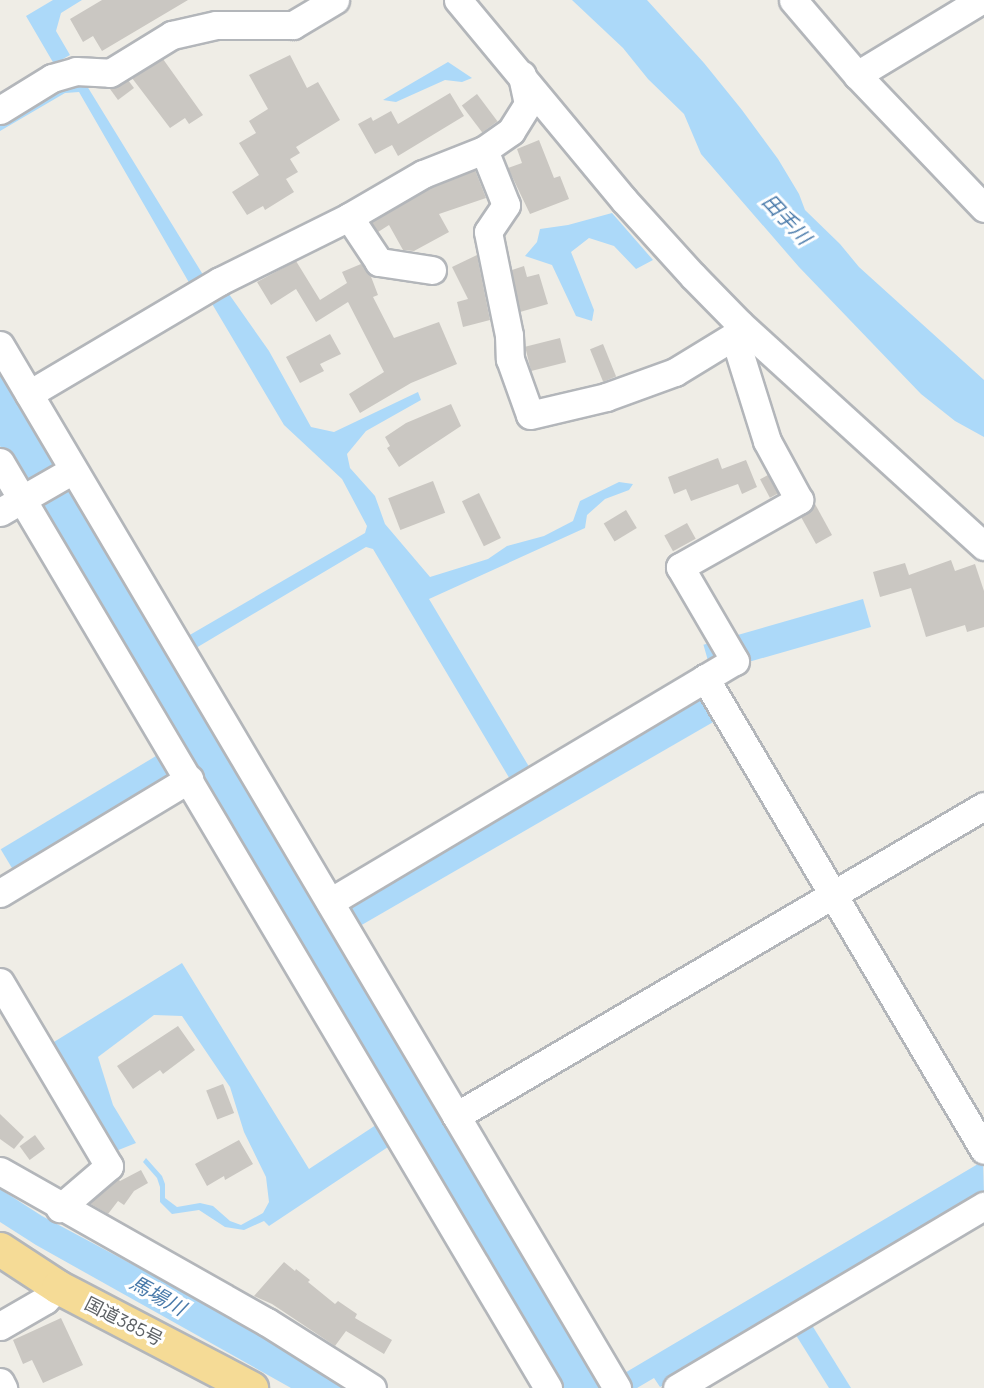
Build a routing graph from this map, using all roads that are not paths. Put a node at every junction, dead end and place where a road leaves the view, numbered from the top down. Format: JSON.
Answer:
{"nodes":[{"id":1,"x":335,"y":0,"type":"edge"},
{"id":2,"x":458,"y":0,"type":"edge"},
{"id":3,"x":793,"y":0,"type":"edge"},
{"id":4,"x":981,"y":0,"type":"edge"},
{"id":5,"x":522,"y":75,"type":"junction"},
{"id":6,"x":857,"y":75,"type":"junction"},
{"id":7,"x":0,"y":110,"type":"edge"},
{"id":8,"x":484,"y":150,"type":"junction"},
{"id":9,"x":984,"y":208,"type":"edge"},
{"id":10,"x":349,"y":217,"type":"junction"},
{"id":11,"x":432,"y":270,"type":"dead end"},
{"id":12,"x":737,"y":330,"type":"junction"},
{"id":13,"x":0,"y":345,"type":"edge"},
{"id":14,"x":29,"y":394,"type":"junction"},
{"id":15,"x":0,"y":462,"type":"edge"},
{"id":16,"x":38,"y":490,"type":"edge"},
{"id":17,"x":984,"y":546,"type":"edge"},
{"id":18,"x":705,"y":678,"type":"junction"},
{"id":19,"x":189,"y":779,"type":"junction"},
{"id":20,"x":984,"y":806,"type":"edge"},
{"id":21,"x":0,"y":893,"type":"edge"},
{"id":22,"x":832,"y":895,"type":"junction"},
{"id":23,"x":330,"y":902,"type":"junction"},
{"id":24,"x":0,"y":982,"type":"edge"},
{"id":25,"x":456,"y":1116,"type":"junction"},
{"id":26,"x":984,"y":1150,"type":"edge"},
{"id":27,"x":0,"y":1172,"type":"edge"},
{"id":28,"x":984,"y":1206,"type":"edge"},
{"id":29,"x":60,"y":1208,"type":"junction"},
{"id":30,"x":0,"y":1249,"type":"edge"},
{"id":31,"x":58,"y":1287,"type":"junction"},
{"id":32,"x":0,"y":1326,"type":"edge"},
{"id":33,"x":0,"y":1382,"type":"edge"},
{"id":34,"x":3,"y":1388,"type":"edge"},
{"id":35,"x":251,"y":1388,"type":"edge"},
{"id":36,"x":372,"y":1388,"type":"edge"},
{"id":37,"x":548,"y":1388,"type":"edge"},
{"id":38,"x":617,"y":1388,"type":"edge"},
{"id":39,"x":677,"y":1388,"type":"edge"}],
"edges":[{"from":1,"to":7,"type":"street"},
{"from":2,"to":5,"type":"street"},
{"from":3,"to":6,"type":"street"},
{"from":4,"to":6,"type":"street"},
{"from":5,"to":8,"type":"street"},
{"from":5,"to":12,"type":"street"},
{"from":6,"to":9,"type":"street"},
{"from":8,"to":10,"type":"street"},
{"from":8,"to":12,"type":"street"},
{"from":10,"to":11,"type":"street"},
{"from":10,"to":14,"type":"street"},
{"from":12,"to":17,"type":"street"},
{"from":12,"to":18,"type":"street"},
{"from":13,"to":14,"type":"street"},
{"from":14,"to":16,"type":"street"},
{"from":15,"to":16,"type":"street"},
{"from":16,"to":19,"type":"street"},
{"from":16,"to":23,"type":"street"},
{"from":18,"to":22,"type":"street"},
{"from":18,"to":23,"type":"street"},
{"from":19,"to":21,"type":"street"},
{"from":19,"to":37,"type":"street"},
{"from":20,"to":22,"type":"street"},
{"from":22,"to":25,"type":"street"},
{"from":22,"to":26,"type":"street"},
{"from":23,"to":25,"type":"street"},
{"from":24,"to":29,"type":"street"},
{"from":25,"to":38,"type":"street"},
{"from":27,"to":29,"type":"street"},
{"from":28,"to":39,"type":"street"},
{"from":29,"to":36,"type":"street"},
{"from":30,"to":31,"type":"highway","name":"国道385号"},
{"from":31,"to":32,"type":"street"},
{"from":31,"to":35,"type":"highway","name":"国道385号"},
{"from":33,"to":34,"type":"street"}]}
